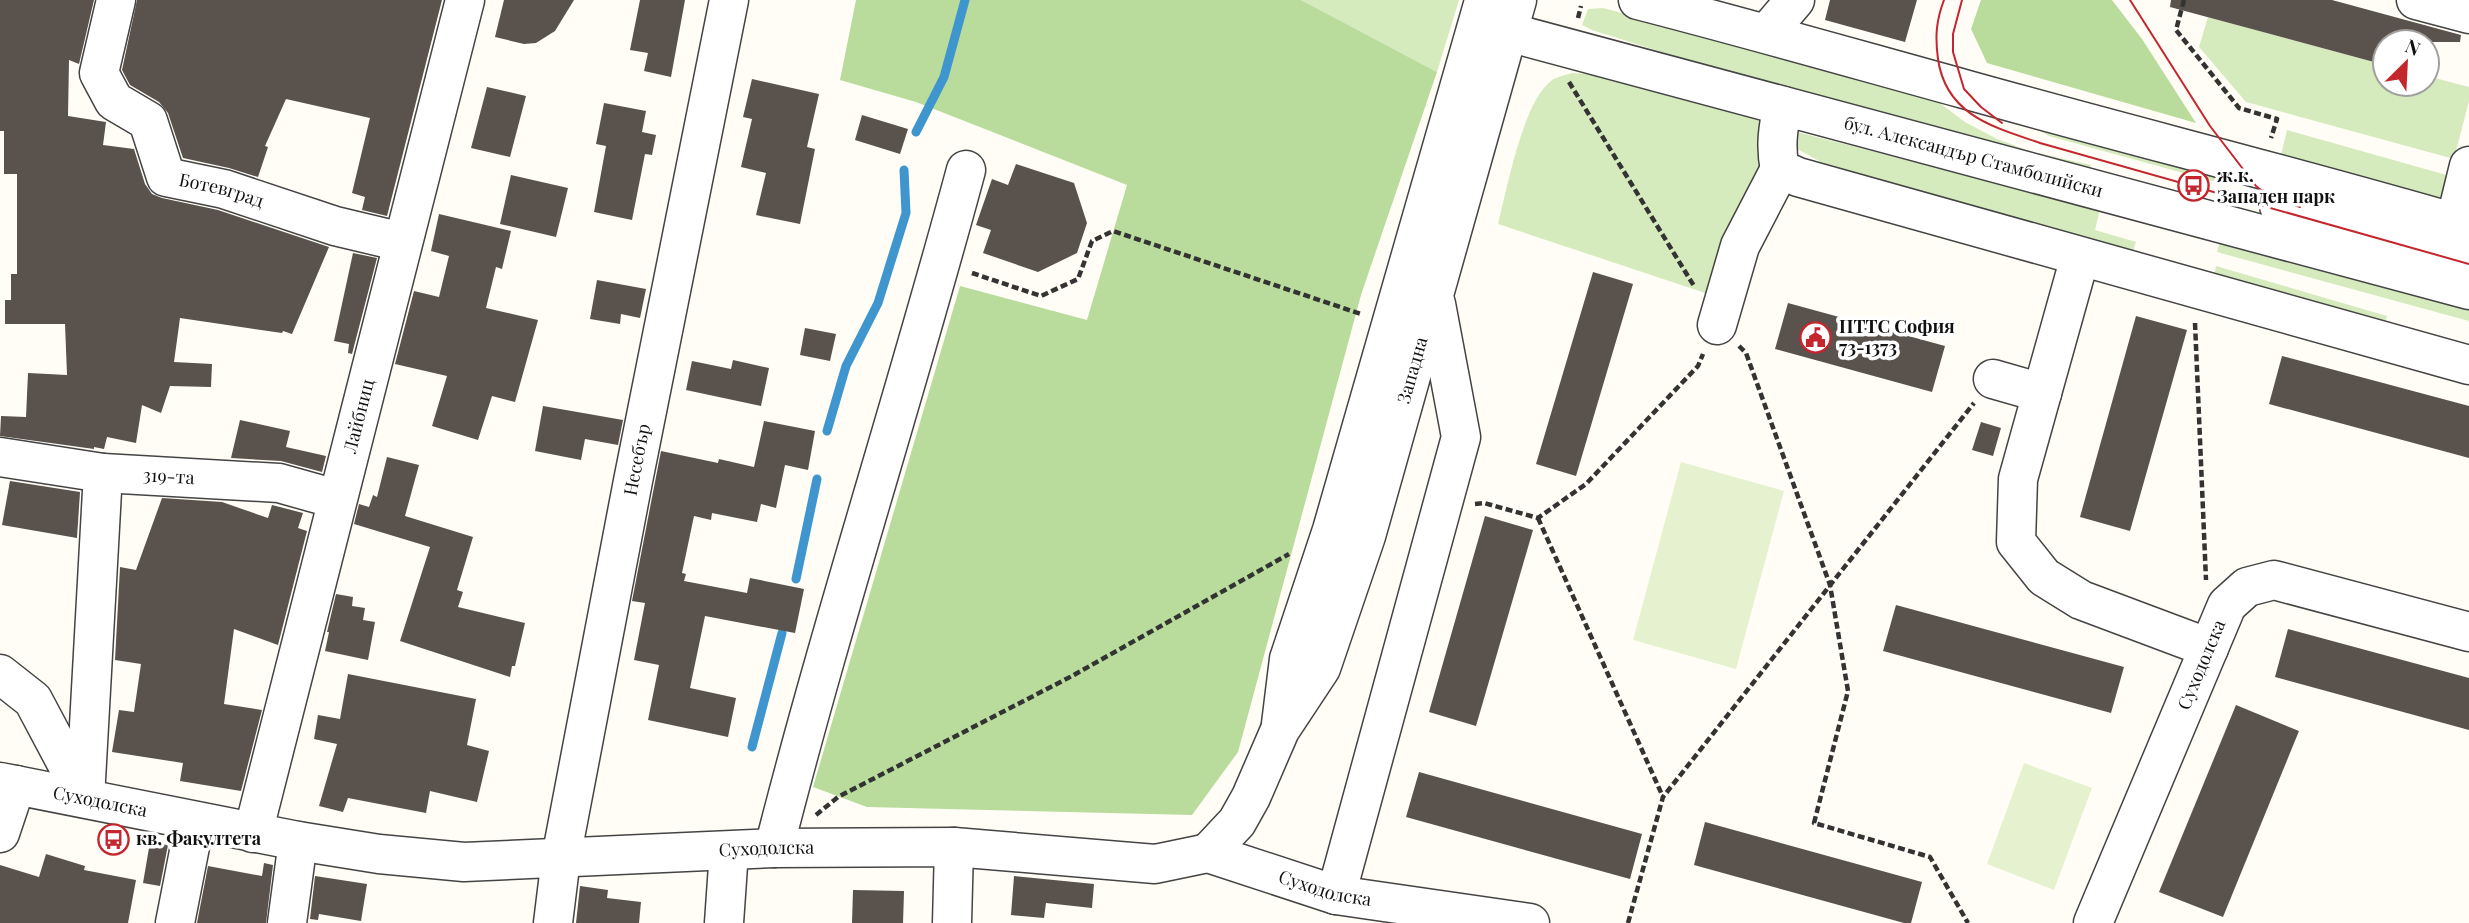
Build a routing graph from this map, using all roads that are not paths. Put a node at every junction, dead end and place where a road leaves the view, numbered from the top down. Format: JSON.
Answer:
{"nodes":[{"id":1,"x":116,"y":0,"type":"edge"},
{"id":2,"x":465,"y":0,"type":"edge"},
{"id":3,"x":729,"y":0,"type":"edge"},
{"id":4,"x":1638,"y":0,"type":"edge"},
{"id":5,"x":1795,"y":0,"type":"edge"},
{"id":6,"x":2416,"y":0,"type":"edge"},
{"id":7,"x":1497,"y":14,"type":"edge"},
{"id":8,"x":2469,"y":14,"type":"edge"},
{"id":9,"x":1767,"y":33,"type":"junction"},
{"id":10,"x":1783,"y":106,"type":"junction"},
{"id":11,"x":2469,"y":166,"type":"edge"},
{"id":12,"x":1780,"y":169,"type":"junction"},
{"id":13,"x":966,"y":170,"type":"dead end"},
{"id":14,"x":2278,"y":206,"type":"dead end"},
{"id":15,"x":2462,"y":225,"type":"edge"},
{"id":16,"x":402,"y":242,"type":"junction"},
{"id":17,"x":2080,"y":257,"type":"junction"},
{"id":18,"x":2469,"y":260,"type":"edge"},
{"id":19,"x":2469,"y":290,"type":"edge"},
{"id":20,"x":1434,"y":295,"type":"junction"},
{"id":21,"x":1717,"y":325,"type":"road end"},
{"id":22,"x":2469,"y":365,"type":"edge"},
{"id":23,"x":1993,"y":379,"type":"road end"},
{"id":24,"x":2042,"y":393,"type":"junction"},
{"id":25,"x":0,"y":457,"type":"edge"},
{"id":26,"x":103,"y":473,"type":"junction"},
{"id":27,"x":337,"y":499,"type":"junction"},
{"id":28,"x":2469,"y":632,"type":"edge"},
{"id":29,"x":2209,"y":648,"type":"junction"},
{"id":30,"x":0,"y":674,"type":"edge"},
{"id":31,"x":1280,"y":730,"type":"junction"},
{"id":32,"x":8,"y":784,"type":"edge"},
{"id":33,"x":85,"y":798,"type":"junction"},
{"id":34,"x":195,"y":821,"type":"junction"},
{"id":35,"x":253,"y":832,"type":"junction"},
{"id":36,"x":0,"y":833,"type":"edge"},
{"id":37,"x":298,"y":841,"type":"junction"},
{"id":38,"x":954,"y":847,"type":"junction"},
{"id":39,"x":774,"y":848,"type":"junction"},
{"id":40,"x":729,"y":851,"type":"junction"},
{"id":41,"x":1208,"y":853,"type":"junction"},
{"id":42,"x":562,"y":858,"type":"junction"},
{"id":43,"x":1336,"y":895,"type":"junction"},
{"id":44,"x":1405,"y":914,"type":"edge"},
{"id":45,"x":2101,"y":921,"type":"edge"},
{"id":46,"x":175,"y":923,"type":"edge"},
{"id":47,"x":287,"y":923,"type":"edge"},
{"id":48,"x":553,"y":923,"type":"edge"},
{"id":49,"x":724,"y":923,"type":"edge"},
{"id":50,"x":952,"y":923,"type":"edge"},
{"id":51,"x":1530,"y":923,"type":"edge"}],
"edges":[{"from":1,"to":16,"type":"street","name":"Ботевград"},
{"from":2,"to":16,"type":"street","name":"Лайбниц"},
{"from":3,"to":42,"type":"street","name":"Несебър"},
{"from":4,"to":9,"type":"street"},
{"from":5,"to":9,"type":"street"},
{"from":6,"to":8,"type":"street"},
{"from":7,"to":10,"type":"street","name":"бул. Александър Стамболийски"},
{"from":7,"to":20,"type":"street","name":"Западна"},
{"from":7,"to":31,"type":"street","name":"Западна"},
{"from":9,"to":15,"type":"street"},
{"from":10,"to":12,"type":"street"},
{"from":10,"to":19,"type":"street","name":"бул. Александър Стамболийски"},
{"from":11,"to":15,"type":"street"},
{"from":12,"to":17,"type":"street"},
{"from":12,"to":21,"type":"street"},
{"from":13,"to":39,"type":"street"},
{"from":14,"to":18,"type":"street"},
{"from":16,"to":27,"type":"street","name":"Лайбниц"},
{"from":17,"to":22,"type":"street"},
{"from":17,"to":24,"type":"street"},
{"from":20,"to":31,"type":"street","name":"Западна"},
{"from":20,"to":43,"type":"street"},
{"from":23,"to":24,"type":"street"},
{"from":24,"to":29,"type":"street"},
{"from":25,"to":26,"type":"street","name":"319-та"},
{"from":26,"to":27,"type":"street","name":"319-та"},
{"from":26,"to":33,"type":"street"},
{"from":27,"to":35,"type":"street","name":"Лайбниц"},
{"from":28,"to":29,"type":"street","name":"Суходолска"},
{"from":29,"to":45,"type":"street","name":"Суходолска"},
{"from":30,"to":33,"type":"street"},
{"from":31,"to":41,"type":"street","name":"Западна"},
{"from":32,"to":33,"type":"street","name":"Суходолска"},
{"from":32,"to":36,"type":"street"},
{"from":33,"to":34,"type":"street","name":"Суходолска"},
{"from":34,"to":35,"type":"street","name":"Суходолска"},
{"from":34,"to":46,"type":"street"},
{"from":35,"to":37,"type":"street","name":"Суходолска"},
{"from":37,"to":42,"type":"street","name":"Суходолска"},
{"from":37,"to":47,"type":"street"},
{"from":38,"to":39,"type":"street","name":"Суходолска"},
{"from":38,"to":41,"type":"street","name":"Суходолска"},
{"from":38,"to":50,"type":"street"},
{"from":39,"to":40,"type":"street","name":"Суходолска"},
{"from":40,"to":42,"type":"street","name":"Суходолска"},
{"from":40,"to":49,"type":"street"},
{"from":41,"to":43,"type":"street","name":"Суходолска"},
{"from":42,"to":48,"type":"street","name":"Несебър"},
{"from":43,"to":44,"type":"street","name":"Суходолска"},
{"from":44,"to":51,"type":"street","name":"Суходолска"}]}
